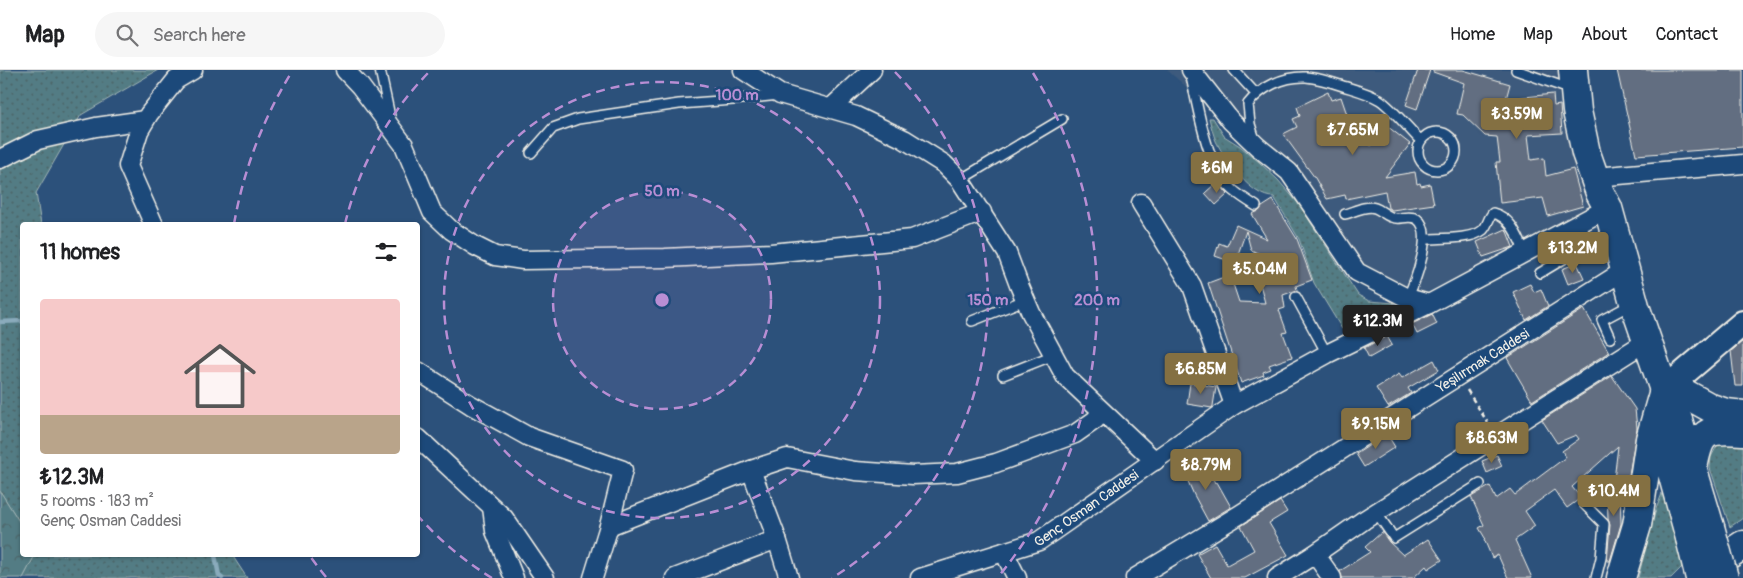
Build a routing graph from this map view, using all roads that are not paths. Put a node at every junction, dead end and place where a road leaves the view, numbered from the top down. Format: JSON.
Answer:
{"nodes":[{"id":1,"x":192,"y":70,"type":"edge"},
{"id":2,"x":345,"y":70,"type":"edge"},
{"id":3,"x":380,"y":70,"type":"edge"},
{"id":4,"x":743,"y":70,"type":"edge"},
{"id":5,"x":872,"y":70,"type":"edge"},
{"id":6,"x":1190,"y":70,"type":"edge"},
{"id":7,"x":1234,"y":70,"type":"edge"},
{"id":8,"x":1516,"y":70,"type":"edge"},
{"id":9,"x":1578,"y":77,"type":"edge"},
{"id":10,"x":780,"y":94,"type":"junction"},
{"id":11,"x":1256,"y":94,"type":"junction"},
{"id":12,"x":831,"y":108,"type":"junction"},
{"id":13,"x":1062,"y":119,"type":"dead end"},
{"id":14,"x":145,"y":120,"type":"junction"},
{"id":15,"x":393,"y":131,"type":"junction"},
{"id":16,"x":1421,"y":141,"type":"junction"},
{"id":17,"x":1258,"y":147,"type":"junction"},
{"id":18,"x":531,"y":153,"type":"dead end"},
{"id":19,"x":0,"y":159,"type":"edge"},
{"id":20,"x":1743,"y":164,"type":"edge"},
{"id":21,"x":1607,"y":176,"type":"junction"},
{"id":22,"x":960,"y":180,"type":"junction"},
{"id":23,"x":1141,"y":203,"type":"dead end"},
{"id":24,"x":1256,"y":206,"type":"dead end"},
{"id":25,"x":1608,"y":208,"type":"junction"},
{"id":26,"x":982,"y":212,"type":"junction"},
{"id":27,"x":1345,"y":214,"type":"dead end"},
{"id":28,"x":153,"y":222,"type":"edge"},
{"id":29,"x":1581,"y":222,"type":"junction"},
{"id":30,"x":1425,"y":239,"type":"junction"},
{"id":31,"x":1525,"y":252,"type":"junction"},
{"id":32,"x":1625,"y":270,"type":"junction"},
{"id":33,"x":1540,"y":273,"type":"dead end"},
{"id":34,"x":1296,"y":297,"type":"dead end"},
{"id":35,"x":1406,"y":298,"type":"junction"},
{"id":36,"x":1025,"y":300,"type":"junction"},
{"id":37,"x":1635,"y":302,"type":"junction"},
{"id":38,"x":1429,"y":304,"type":"junction"},
{"id":39,"x":972,"y":321,"type":"dead end"},
{"id":40,"x":1743,"y":323,"type":"edge"},
{"id":41,"x":1610,"y":338,"type":"dead end"},
{"id":42,"x":1647,"y":341,"type":"junction"},
{"id":43,"x":1327,"y":354,"type":"junction"},
{"id":44,"x":1054,"y":355,"type":"junction"},
{"id":45,"x":420,"y":372,"type":"edge"},
{"id":46,"x":1003,"y":375,"type":"dead end"},
{"id":47,"x":1664,"y":390,"type":"junction"},
{"id":48,"x":1234,"y":405,"type":"junction"},
{"id":49,"x":1102,"y":412,"type":"junction"},
{"id":50,"x":1743,"y":415,"type":"edge"},
{"id":51,"x":1743,"y":431,"type":"edge"},
{"id":52,"x":420,"y":440,"type":"edge"},
{"id":53,"x":1155,"y":461,"type":"junction"},
{"id":54,"x":1693,"y":468,"type":"junction"},
{"id":55,"x":751,"y":470,"type":"junction"},
{"id":56,"x":1480,"y":484,"type":"dead end"},
{"id":57,"x":1584,"y":504,"type":"dead end"},
{"id":58,"x":492,"y":507,"type":"junction"},
{"id":59,"x":1376,"y":512,"type":"junction"},
{"id":60,"x":609,"y":526,"type":"junction"},
{"id":61,"x":1700,"y":533,"type":"junction"},
{"id":62,"x":777,"y":539,"type":"junction"},
{"id":63,"x":1740,"y":546,"type":"edge"},
{"id":64,"x":1004,"y":552,"type":"junction"},
{"id":65,"x":1315,"y":554,"type":"junction"},
{"id":66,"x":514,"y":578,"type":"edge"},
{"id":67,"x":545,"y":578,"type":"edge"},
{"id":68,"x":593,"y":578,"type":"edge"},
{"id":69,"x":675,"y":578,"type":"edge"},
{"id":70,"x":789,"y":578,"type":"edge"},
{"id":71,"x":920,"y":578,"type":"edge"},
{"id":72,"x":1017,"y":578,"type":"edge"},
{"id":73,"x":1135,"y":578,"type":"edge"},
{"id":74,"x":1277,"y":578,"type":"edge"},
{"id":75,"x":1332,"y":578,"type":"edge"},
{"id":76,"x":1596,"y":578,"type":"edge"},
{"id":77,"x":1621,"y":578,"type":"edge"},
{"id":78,"x":1696,"y":578,"type":"edge"},
{"id":79,"x":1700,"y":578,"type":"edge"},
{"id":80,"x":1724,"y":578,"type":"edge"}],
"edges":[{"from":1,"to":14,"type":"street"},
{"from":2,"to":15,"type":"street"},
{"from":3,"to":15,"type":"lane"},
{"from":4,"to":10,"type":"street"},
{"from":5,"to":12,"type":"street"},
{"from":6,"to":17,"type":"street"},
{"from":6,"to":24,"type":"lane"},
{"from":7,"to":11,"type":"lane"},
{"from":8,"to":9,"type":"lane"},
{"from":9,"to":21,"type":"main road"},
{"from":9,"to":25,"type":"main road"},
{"from":10,"to":12,"type":"street"},
{"from":10,"to":18,"type":"lane"},
{"from":11,"to":16,"type":"lane"},
{"from":11,"to":17,"type":"lane"},
{"from":12,"to":22,"type":"street"},
{"from":13,"to":22,"type":"lane"},
{"from":14,"to":19,"type":"street"},
{"from":14,"to":28,"type":"street"},
{"from":15,"to":26,"type":"street"},
{"from":16,"to":16,"type":"lane"},
{"from":17,"to":35,"type":"street"},
{"from":20,"to":21,"type":"street"},
{"from":21,"to":25,"type":"main road"},
{"from":22,"to":26,"type":"street"},
{"from":23,"to":48,"type":"street"},
{"from":25,"to":29,"type":"street","name":"Genç Osman Caddesi"},
{"from":25,"to":32,"type":"main road"},
{"from":26,"to":36,"type":"street"},
{"from":27,"to":30,"type":"lane"},
{"from":29,"to":31,"type":"street","name":"Genç Osman Caddesi"},
{"from":29,"to":33,"type":"lane"},
{"from":30,"to":31,"type":"lane"},
{"from":30,"to":35,"type":"lane"},
{"from":31,"to":38,"type":"street","name":"Genç Osman Caddesi"},
{"from":32,"to":37,"type":"main road"},
{"from":32,"to":73,"type":"street","name":"Yeşilırmak Caddesi"},
{"from":34,"to":43,"type":"lane"},
{"from":35,"to":38,"type":"street"},
{"from":36,"to":39,"type":"lane"},
{"from":36,"to":44,"type":"street"},
{"from":37,"to":41,"type":"lane"},
{"from":37,"to":42,"type":"main road"},
{"from":38,"to":43,"type":"street","name":"Genç Osman Caddesi"},
{"from":40,"to":47,"type":"main road"},
{"from":42,"to":47,"type":"main road"},
{"from":42,"to":59,"type":"street"},
{"from":43,"to":48,"type":"street","name":"Genç Osman Caddesi"},
{"from":44,"to":46,"type":"lane"},
{"from":44,"to":49,"type":"street"},
{"from":45,"to":60,"type":"street"},
{"from":47,"to":50,"type":"main road"},
{"from":47,"to":54,"type":"main road"},
{"from":47,"to":61,"type":"main road"},
{"from":47,"to":77,"type":"main road"},
{"from":48,"to":53,"type":"street","name":"Genç Osman Caddesi"},
{"from":49,"to":53,"type":"street"},
{"from":49,"to":55,"type":"street"},
{"from":51,"to":54,"type":"main road"},
{"from":52,"to":58,"type":"street"},
{"from":53,"to":64,"type":"street","name":"Genç Osman Caddesi"},
{"from":54,"to":61,"type":"main road"},
{"from":55,"to":60,"type":"street"},
{"from":55,"to":62,"type":"street"},
{"from":56,"to":59,"type":"lane"},
{"from":57,"to":76,"type":"lane"},
{"from":58,"to":66,"type":"street"},
{"from":58,"to":67,"type":"street"},
{"from":59,"to":65,"type":"street"},
{"from":60,"to":68,"type":"street"},
{"from":61,"to":79,"type":"main road","bridge":true},
{"from":61,"to":80,"type":"main road","bridge":true},
{"from":62,"to":69,"type":"street"},
{"from":62,"to":70,"type":"street"},
{"from":63,"to":78,"type":"main road"},
{"from":64,"to":71,"type":"street","name":"Genç Osman Caddesi"},
{"from":64,"to":72,"type":"street"},
{"from":65,"to":74,"type":"street"},
{"from":65,"to":75,"type":"street"}]}
